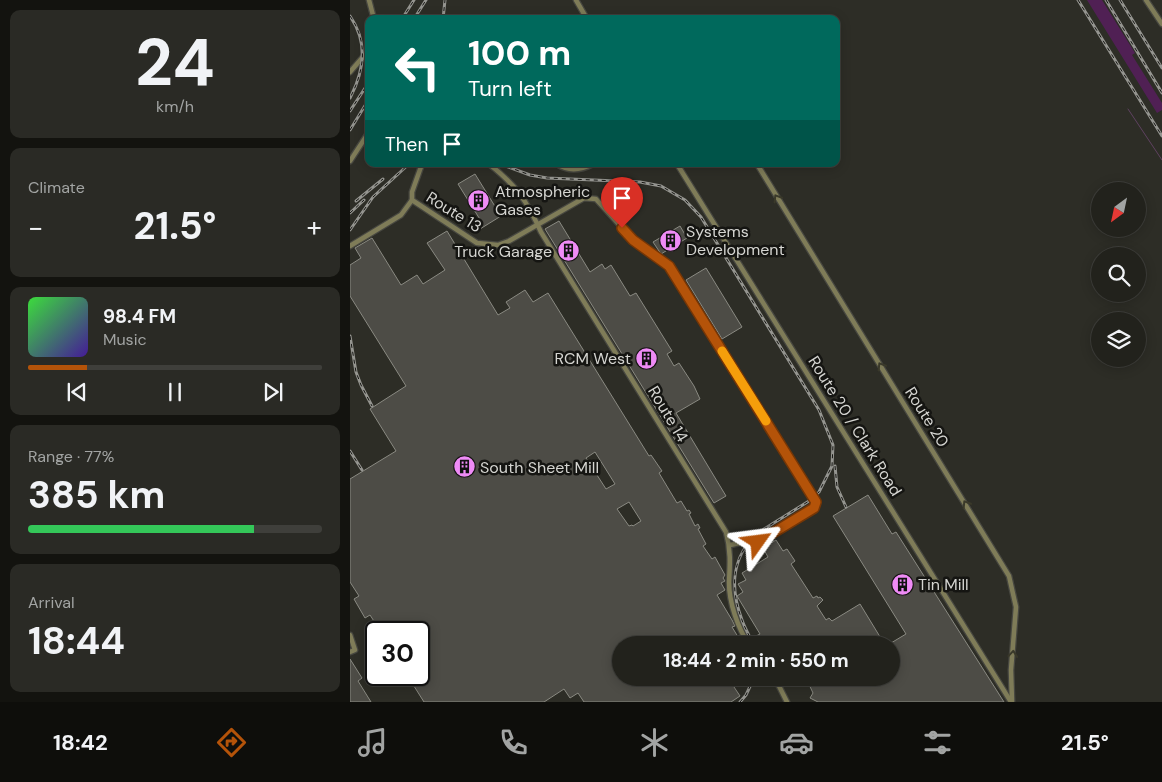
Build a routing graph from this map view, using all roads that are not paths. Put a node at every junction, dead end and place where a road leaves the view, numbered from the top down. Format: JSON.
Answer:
{"nodes":[{"id":1,"x":369,"y":0,"type":"edge"},
{"id":2,"x":576,"y":0,"type":"edge"},
{"id":3,"x":1146,"y":0,"type":"edge"},
{"id":4,"x":373,"y":15,"type":"edge"},
{"id":5,"x":585,"y":15,"type":"edge"},
{"id":6,"x":1162,"y":24,"type":"edge"},
{"id":7,"x":365,"y":55,"type":"edge"},
{"id":8,"x":350,"y":72,"type":"edge"},
{"id":9,"x":365,"y":138,"type":"edge"},
{"id":10,"x":350,"y":161,"type":"edge"},
{"id":11,"x":421,"y":167,"type":"edge"},
{"id":12,"x":493,"y":167,"type":"edge"},
{"id":13,"x":563,"y":167,"type":"edge"},
{"id":14,"x":582,"y":167,"type":"edge"},
{"id":15,"x":679,"y":167,"type":"edge"},
{"id":16,"x":759,"y":167,"type":"edge"},
{"id":17,"x":412,"y":200,"type":"junction"},
{"id":18,"x":538,"y":225,"type":"junction"},
{"id":19,"x":350,"y":246,"type":"edge"},
{"id":20,"x":730,"y":545,"type":"junction"},
{"id":21,"x":350,"y":635,"type":"edge"},
{"id":22,"x":744,"y":636,"type":"edge"},
{"id":23,"x":350,"y":652,"type":"edge"},
{"id":24,"x":779,"y":686,"type":"edge"},
{"id":25,"x":787,"y":702,"type":"edge"},
{"id":26,"x":1012,"y":702,"type":"edge"}],
"edges":[{"from":1,"to":4,"type":"street"},
{"from":2,"to":5,"type":"street"},
{"from":3,"to":6,"type":"street"},
{"from":7,"to":8,"type":"street"},
{"from":9,"to":10,"type":"street"},
{"from":11,"to":17,"type":"street","name":"Route 13"},
{"from":12,"to":18,"type":"street","name":"Route 14"},
{"from":13,"to":14,"type":"street"},
{"from":15,"to":26,"type":"street","name":"Route 20 / Clark Road"},
{"from":26,"to":16,"type":"street","name":"Route 20","one_way":true},
{"from":17,"to":18,"type":"street","name":"Route 13"},
{"from":17,"to":19,"type":"street","name":"Route 13"},
{"from":18,"to":20,"type":"street","name":"Route 14"},
{"from":18,"to":20,"type":"street","name":"Route 13"},
{"from":20,"to":22,"type":"street","name":"Route 14"},
{"from":21,"to":23,"type":"street"},
{"from":24,"to":25,"type":"street"}]}
